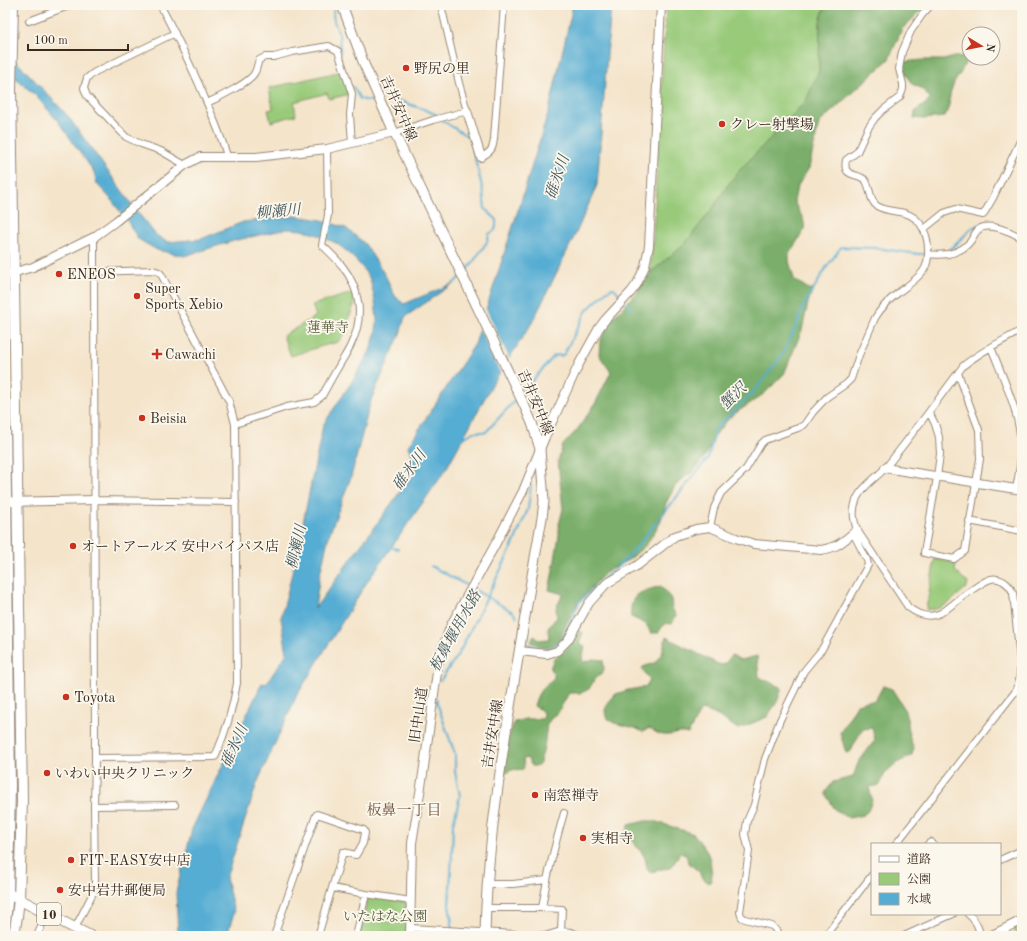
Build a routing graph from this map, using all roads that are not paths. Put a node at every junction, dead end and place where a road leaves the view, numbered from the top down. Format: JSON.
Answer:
{"nodes":[{"id":1,"x":13,"y":5,"type":"edge"},
{"id":2,"x":71,"y":5,"type":"edge"},
{"id":3,"x":160,"y":5,"type":"edge"},
{"id":4,"x":342,"y":5,"type":"edge"},
{"id":5,"x":441,"y":5,"type":"edge"},
{"id":6,"x":504,"y":5,"type":"edge"},
{"id":7,"x":661,"y":5,"type":"edge"},
{"id":8,"x":931,"y":5,"type":"edge"},
{"id":9,"x":29,"y":21,"type":"dead end"},
{"id":10,"x":175,"y":33,"type":"junction"},
{"id":11,"x":207,"y":103,"type":"junction"},
{"id":12,"x":467,"y":111,"type":"junction"},
{"id":13,"x":394,"y":133,"type":"junction"},
{"id":14,"x":1022,"y":137,"type":"edge"},
{"id":15,"x":352,"y":143,"type":"junction"},
{"id":16,"x":327,"y":149,"type":"junction"},
{"id":17,"x":227,"y":156,"type":"junction"},
{"id":18,"x":482,"y":157,"type":"joint"},
{"id":19,"x":185,"y":165,"type":"junction"},
{"id":20,"x":924,"y":229,"type":"junction"},
{"id":21,"x":94,"y":237,"type":"junction"},
{"id":22,"x":1022,"y":238,"type":"edge"},
{"id":23,"x":928,"y":254,"type":"junction"},
{"id":24,"x":94,"y":272,"type":"junction"},
{"id":25,"x":10,"y":274,"type":"edge"},
{"id":26,"x":1022,"y":330,"type":"edge"},
{"id":27,"x":991,"y":347,"type":"junction"},
{"id":28,"x":958,"y":373,"type":"junction"},
{"id":29,"x":928,"y":412,"type":"junction"},
{"id":30,"x":235,"y":424,"type":"junction"},
{"id":31,"x":1020,"y":424,"type":"edge"},
{"id":32,"x":5,"y":427,"type":"edge"},
{"id":33,"x":540,"y":449,"type":"junction"},
{"id":34,"x":885,"y":468,"type":"junction"},
{"id":35,"x":937,"y":477,"type":"junction"},
{"id":36,"x":976,"y":483,"type":"junction"},
{"id":37,"x":1019,"y":490,"type":"edge"},
{"id":38,"x":94,"y":500,"type":"junction"},
{"id":39,"x":17,"y":501,"type":"junction"},
{"id":40,"x":6,"y":502,"type":"junction"},
{"id":41,"x":236,"y":502,"type":"junction"},
{"id":42,"x":969,"y":521,"type":"junction"},
{"id":43,"x":710,"y":528,"type":"junction"},
{"id":44,"x":1022,"y":531,"type":"edge"},
{"id":45,"x":855,"y":532,"type":"junction"},
{"id":46,"x":6,"y":642,"type":"edge"},
{"id":47,"x":20,"y":642,"type":"junction"},
{"id":48,"x":519,"y":651,"type":"junction"},
{"id":49,"x":7,"y":724,"type":"edge"},
{"id":50,"x":21,"y":724,"type":"junction"},
{"id":51,"x":95,"y":758,"type":"junction"},
{"id":52,"x":175,"y":805,"type":"dead end"},
{"id":53,"x":94,"y":806,"type":"junction"},
{"id":54,"x":564,"y":813,"type":"dead end"},
{"id":55,"x":7,"y":842,"type":"edge"},
{"id":56,"x":897,"y":843,"type":"edge"},
{"id":57,"x":1022,"y":850,"type":"edge"},
{"id":58,"x":1001,"y":860,"type":"edge"},
{"id":59,"x":871,"y":876,"type":"edge"},
{"id":60,"x":547,"y":880,"type":"junction"},
{"id":61,"x":487,"y":884,"type":"junction"},
{"id":62,"x":332,"y":888,"type":"junction"},
{"id":63,"x":7,"y":893,"type":"edge"},
{"id":64,"x":366,"y":894,"type":"junction"},
{"id":65,"x":19,"y":899,"type":"junction"},
{"id":66,"x":411,"y":901,"type":"junction"},
{"id":67,"x":486,"y":908,"type":"junction"},
{"id":68,"x":542,"y":908,"type":"junction"},
{"id":69,"x":47,"y":913,"type":"junction"},
{"id":70,"x":951,"y":915,"type":"edge"},
{"id":71,"x":970,"y":915,"type":"edge"},
{"id":72,"x":1022,"y":920,"type":"edge"},
{"id":73,"x":5,"y":922,"type":"edge"},
{"id":74,"x":75,"y":928,"type":"junction"},
{"id":75,"x":562,"y":931,"type":"junction"},
{"id":76,"x":410,"y":932,"type":"edge"},
{"id":77,"x":275,"y":934,"type":"edge"},
{"id":78,"x":485,"y":934,"type":"edge"},
{"id":79,"x":14,"y":936,"type":"edge"},
{"id":80,"x":37,"y":936,"type":"edge"},
{"id":81,"x":90,"y":936,"type":"edge"},
{"id":82,"x":290,"y":936,"type":"edge"},
{"id":83,"x":318,"y":936,"type":"edge"},
{"id":84,"x":356,"y":936,"type":"edge"},
{"id":85,"x":580,"y":936,"type":"edge"},
{"id":86,"x":780,"y":936,"type":"edge"},
{"id":87,"x":825,"y":936,"type":"edge"},
{"id":88,"x":904,"y":936,"type":"edge"},
{"id":89,"x":981,"y":936,"type":"edge"},
{"id":90,"x":990,"y":936,"type":"edge"}],
"edges":[{"from":1,"to":25,"type":"main road"},
{"from":2,"to":9,"type":"street"},
{"from":3,"to":10,"type":"street"},
{"from":4,"to":13,"type":"main road","name":"吉井安中線"},
{"from":5,"to":12,"type":"street"},
{"from":6,"to":18,"type":"street"},
{"from":7,"to":33,"type":"street","name":"旧中山道"},
{"from":8,"to":20,"type":"street"},
{"from":10,"to":11,"type":"street"},
{"from":10,"to":19,"type":"street"},
{"from":11,"to":15,"type":"street"},
{"from":11,"to":17,"type":"street"},
{"from":12,"to":13,"type":"street"},
{"from":12,"to":18,"type":"street"},
{"from":13,"to":15,"type":"street"},
{"from":13,"to":33,"type":"main road","name":"吉井安中線"},
{"from":14,"to":20,"type":"street"},
{"from":15,"to":16,"type":"street"},
{"from":16,"to":17,"type":"street"},
{"from":16,"to":30,"type":"street"},
{"from":17,"to":19,"type":"street"},
{"from":19,"to":21,"type":"street"},
{"from":20,"to":23,"type":"street"},
{"from":21,"to":24,"type":"street"},
{"from":21,"to":25,"type":"street"},
{"from":22,"to":23,"type":"street"},
{"from":23,"to":43,"type":"street"},
{"from":24,"to":30,"type":"street"},
{"from":24,"to":38,"type":"street"},
{"from":25,"to":39,"type":"main road"},
{"from":26,"to":27,"type":"street"},
{"from":27,"to":28,"type":"street"},
{"from":27,"to":31,"type":"street"},
{"from":28,"to":29,"type":"street"},
{"from":28,"to":36,"type":"street"},
{"from":29,"to":34,"type":"street"},
{"from":29,"to":35,"type":"street"},
{"from":30,"to":41,"type":"street"},
{"from":31,"to":37,"type":"street"},
{"from":32,"to":40,"type":"main road"},
{"from":33,"to":48,"type":"main road","name":"吉井安中線"},
{"from":33,"to":66,"type":"street","name":"旧中山道"},
{"from":34,"to":35,"type":"street"},
{"from":34,"to":45,"type":"street"},
{"from":35,"to":36,"type":"street"},
{"from":35,"to":42,"type":"street"},
{"from":36,"to":37,"type":"street"},
{"from":36,"to":42,"type":"street"},
{"from":38,"to":39,"type":"street"},
{"from":38,"to":41,"type":"street"},
{"from":38,"to":51,"type":"street"},
{"from":39,"to":40,"type":"street"},
{"from":39,"to":47,"type":"main road"},
{"from":40,"to":46,"type":"main road"},
{"from":41,"to":51,"type":"street"},
{"from":42,"to":44,"type":"street"},
{"from":43,"to":45,"type":"street"},
{"from":43,"to":48,"type":"street"},
{"from":45,"to":56,"type":"street"},
{"from":45,"to":86,"type":"street"},
{"from":46,"to":47,"type":"street"},
{"from":46,"to":49,"type":"main road"},
{"from":47,"to":50,"type":"main road"},
{"from":48,"to":61,"type":"main road","name":"吉井安中線"},
{"from":49,"to":50,"type":"street"},
{"from":49,"to":55,"type":"main road"},
{"from":50,"to":65,"type":"main road"},
{"from":51,"to":53,"type":"street"},
{"from":52,"to":53,"type":"street"},
{"from":53,"to":74,"type":"street"},
{"from":54,"to":60,"type":"street"},
{"from":55,"to":63,"type":"main road"},
{"from":57,"to":58,"type":"street"},
{"from":59,"to":87,"type":"street"},
{"from":60,"to":61,"type":"street"},
{"from":60,"to":68,"type":"street"},
{"from":61,"to":67,"type":"main road","name":"吉井安中線"},
{"from":62,"to":64,"type":"street"},
{"from":62,"to":77,"type":"street"},
{"from":62,"to":83,"type":"street"},
{"from":63,"to":65,"type":"main road","number":"10"},
{"from":63,"to":73,"type":"main road"},
{"from":64,"to":66,"type":"street"},
{"from":64,"to":84,"type":"street"},
{"from":65,"to":69,"type":"main road","number":"10"},
{"from":65,"to":79,"type":"main road"},
{"from":66,"to":76,"type":"street","name":"旧中山道"},
{"from":67,"to":68,"type":"street"},
{"from":67,"to":78,"type":"main road","name":"吉井安中線"},
{"from":68,"to":75,"type":"street"},
{"from":69,"to":74,"type":"main road","number":"10"},
{"from":69,"to":80,"type":"street"},
{"from":70,"to":88,"type":"street"},
{"from":71,"to":89,"type":"street"},
{"from":72,"to":90,"type":"street"},
{"from":74,"to":81,"type":"main road","number":"10"},
{"from":75,"to":78,"type":"street"},
{"from":75,"to":85,"type":"street"},
{"from":76,"to":78,"type":"street"},
{"from":77,"to":82,"type":"street"}]}
